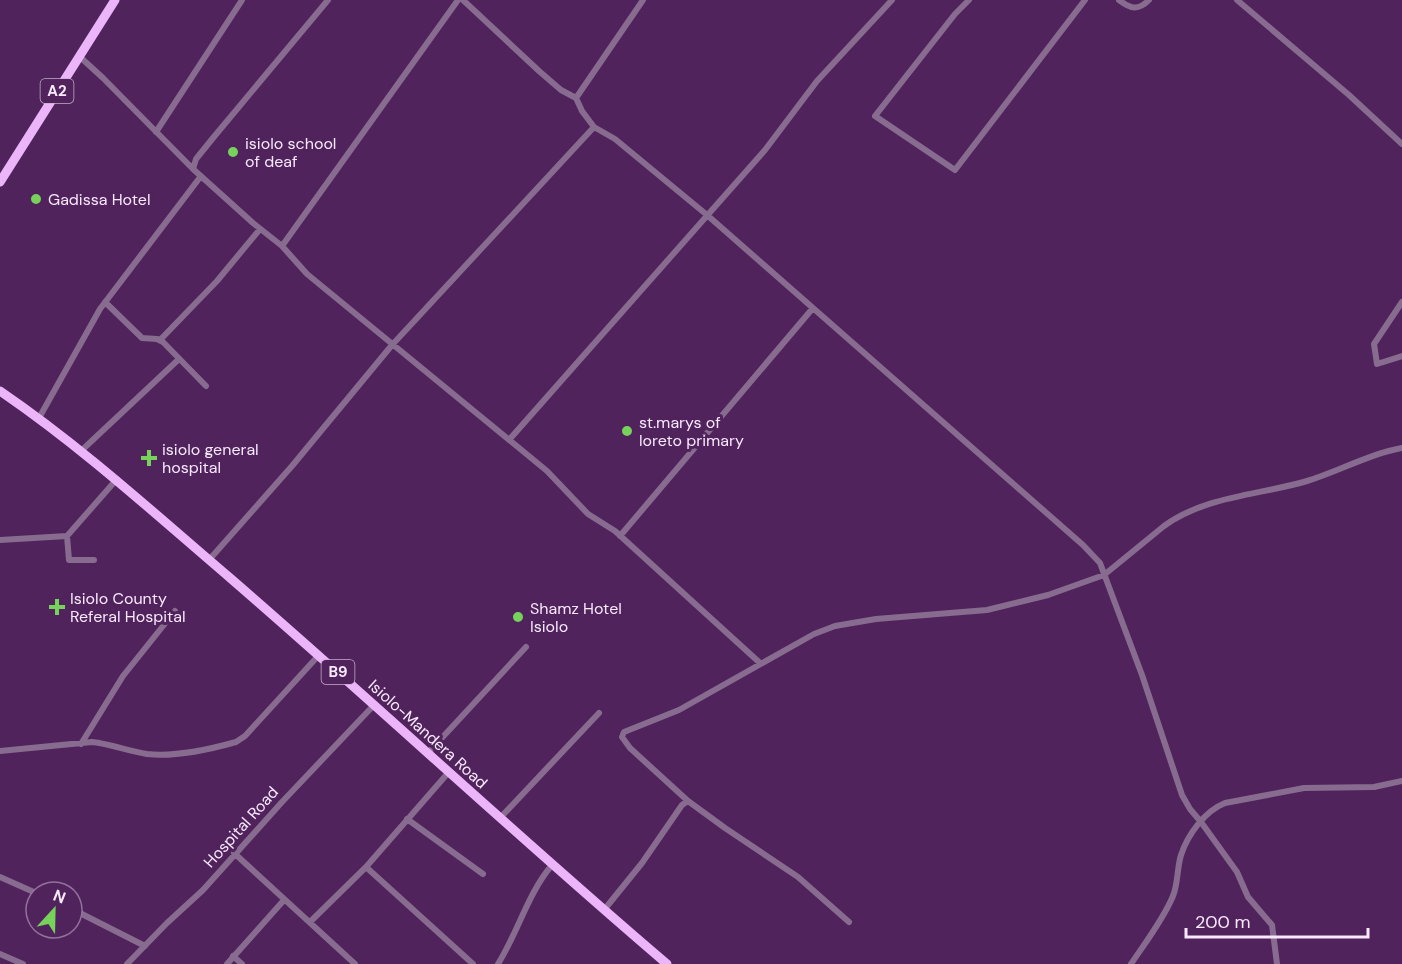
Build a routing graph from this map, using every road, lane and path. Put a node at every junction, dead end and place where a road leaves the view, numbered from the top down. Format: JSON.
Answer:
{"nodes":[{"id":1,"x":115,"y":0,"type":"edge"},
{"id":2,"x":242,"y":0,"type":"edge"},
{"id":3,"x":328,"y":0,"type":"edge"},
{"id":4,"x":458,"y":0,"type":"edge"},
{"id":5,"x":463,"y":0,"type":"edge"},
{"id":6,"x":643,"y":0,"type":"edge"},
{"id":7,"x":892,"y":0,"type":"edge"},
{"id":8,"x":969,"y":0,"type":"edge"},
{"id":9,"x":1085,"y":0,"type":"edge"},
{"id":10,"x":1119,"y":0,"type":"edge"},
{"id":11,"x":1149,"y":0,"type":"edge"},
{"id":12,"x":1237,"y":0,"type":"edge"},
{"id":13,"x":79,"y":56,"type":"junction"},
{"id":14,"x":576,"y":98,"type":"junction"},
{"id":15,"x":594,"y":126,"type":"junction"},
{"id":16,"x":156,"y":132,"type":"junction"},
{"id":17,"x":1402,"y":144,"type":"edge"},
{"id":18,"x":193,"y":169,"type":"junction"},
{"id":19,"x":201,"y":176,"type":"junction"},
{"id":20,"x":0,"y":182,"type":"edge"},
{"id":21,"x":707,"y":214,"type":"junction"},
{"id":22,"x":260,"y":229,"type":"junction"},
{"id":23,"x":282,"y":246,"type":"junction"},
{"id":24,"x":105,"y":302,"type":"junction"},
{"id":25,"x":1402,"y":302,"type":"edge"},
{"id":26,"x":813,"y":308,"type":"junction"},
{"id":27,"x":160,"y":340,"type":"junction"},
{"id":28,"x":392,"y":345,"type":"junction"},
{"id":29,"x":1402,"y":356,"type":"edge"},
{"id":30,"x":179,"y":359,"type":"junction"},
{"id":31,"x":206,"y":386,"type":"dead end"},
{"id":32,"x":0,"y":392,"type":"edge"},
{"id":33,"x":39,"y":418,"type":"junction"},
{"id":34,"x":509,"y":440,"type":"junction"},
{"id":35,"x":1402,"y":448,"type":"edge"},
{"id":36,"x":81,"y":451,"type":"junction"},
{"id":37,"x":117,"y":479,"type":"junction"},
{"id":38,"x":67,"y":536,"type":"junction"},
{"id":39,"x":620,"y":536,"type":"junction"},
{"id":40,"x":0,"y":540,"type":"edge"},
{"id":41,"x":94,"y":560,"type":"dead end"},
{"id":42,"x":209,"y":560,"type":"junction"},
{"id":43,"x":1104,"y":576,"type":"junction"},
{"id":44,"x":175,"y":611,"type":"dead end"},
{"id":45,"x":526,"y":647,"type":"dead end"},
{"id":46,"x":319,"y":655,"type":"junction"},
{"id":47,"x":760,"y":663,"type":"junction"},
{"id":48,"x":374,"y":705,"type":"junction"},
{"id":49,"x":599,"y":713,"type":"dead end"},
{"id":50,"x":81,"y":744,"type":"junction"},
{"id":51,"x":0,"y":751,"type":"edge"},
{"id":52,"x":427,"y":754,"type":"junction"},
{"id":53,"x":448,"y":772,"type":"junction"},
{"id":54,"x":1402,"y":781,"type":"edge"},
{"id":55,"x":688,"y":801,"type":"junction"},
{"id":56,"x":500,"y":818,"type":"junction"},
{"id":57,"x":407,"y":819,"type":"junction"},
{"id":58,"x":1202,"y":822,"type":"junction"},
{"id":59,"x":234,"y":854,"type":"junction"},
{"id":60,"x":552,"y":865,"type":"junction"},
{"id":61,"x":366,"y":867,"type":"junction"},
{"id":62,"x":483,"y":874,"type":"dead end"},
{"id":63,"x":0,"y":877,"type":"edge"},
{"id":64,"x":24,"y":888,"type":"edge"},
{"id":65,"x":285,"y":900,"type":"junction"},
{"id":66,"x":604,"y":910,"type":"junction"},
{"id":67,"x":84,"y":915,"type":"edge"},
{"id":68,"x":310,"y":922,"type":"junction"},
{"id":69,"x":849,"y":922,"type":"dead end"},
{"id":70,"x":145,"y":946,"type":"junction"},
{"id":71,"x":0,"y":954,"type":"edge"},
{"id":72,"x":233,"y":956,"type":"junction"},
{"id":73,"x":23,"y":964,"type":"edge"},
{"id":74,"x":127,"y":964,"type":"edge"},
{"id":75,"x":226,"y":964,"type":"edge"},
{"id":76,"x":242,"y":964,"type":"edge"},
{"id":77,"x":355,"y":964,"type":"edge"},
{"id":78,"x":473,"y":964,"type":"edge"},
{"id":79,"x":498,"y":964,"type":"edge"},
{"id":80,"x":667,"y":964,"type":"edge"},
{"id":81,"x":1131,"y":964,"type":"edge"},
{"id":82,"x":1277,"y":964,"type":"edge"}],
"edges":[{"from":1,"to":13,"type":"highway","number":"A2"},
{"from":2,"to":16,"type":"street"},
{"from":3,"to":18,"type":"street"},
{"from":4,"to":23,"type":"street"},
{"from":5,"to":14,"type":"street"},
{"from":6,"to":14,"type":"street"},
{"from":7,"to":21,"type":"street"},
{"from":8,"to":9,"type":"street"},
{"from":10,"to":11,"type":"street"},
{"from":12,"to":17,"type":"street"},
{"from":13,"to":16,"type":"street"},
{"from":13,"to":20,"type":"highway","number":"A2"},
{"from":14,"to":15,"type":"street"},
{"from":15,"to":21,"type":"street"},
{"from":15,"to":28,"type":"street"},
{"from":16,"to":18,"type":"street"},
{"from":18,"to":19,"type":"street"},
{"from":19,"to":22,"type":"street"},
{"from":19,"to":24,"type":"street"},
{"from":21,"to":26,"type":"street"},
{"from":21,"to":34,"type":"street"},
{"from":22,"to":23,"type":"street"},
{"from":22,"to":27,"type":"street"},
{"from":23,"to":28,"type":"street"},
{"from":24,"to":27,"type":"street"},
{"from":24,"to":33,"type":"street"},
{"from":25,"to":29,"type":"street"},
{"from":26,"to":39,"type":"street"},
{"from":26,"to":43,"type":"street"},
{"from":27,"to":30,"type":"street"},
{"from":28,"to":34,"type":"street"},
{"from":28,"to":42,"type":"street"},
{"from":30,"to":31,"type":"street"},
{"from":30,"to":36,"type":"street"},
{"from":32,"to":33,"type":"highway","name":"Isiolo-Mandera Road","number":"B9"},
{"from":33,"to":36,"type":"highway","name":"Isiolo-Mandera Road","number":"B9"},
{"from":34,"to":39,"type":"street"},
{"from":35,"to":43,"type":"street"},
{"from":36,"to":37,"type":"highway","name":"Isiolo-Mandera Road","number":"B9"},
{"from":37,"to":38,"type":"street"},
{"from":37,"to":42,"type":"highway","name":"Isiolo-Mandera Road","number":"B9"},
{"from":38,"to":40,"type":"street"},
{"from":38,"to":41,"type":"street"},
{"from":39,"to":47,"type":"street"},
{"from":42,"to":46,"type":"highway","name":"Isiolo-Mandera Road","number":"B9"},
{"from":43,"to":47,"type":"street"},
{"from":43,"to":58,"type":"street"},
{"from":44,"to":50,"type":"street"},
{"from":45,"to":52,"type":"street"},
{"from":46,"to":48,"type":"highway","name":"Isiolo-Mandera Road","number":"B9"},
{"from":46,"to":50,"type":"street"},
{"from":47,"to":55,"type":"street"},
{"from":48,"to":52,"type":"highway","name":"Isiolo-Mandera Road","number":"B9"},
{"from":48,"to":59,"type":"street","name":"Hospital Road"},
{"from":49,"to":56,"type":"street"},
{"from":50,"to":51,"type":"street"},
{"from":52,"to":53,"type":"highway","name":"Isiolo-Mandera Road","number":"B9"},
{"from":53,"to":56,"type":"highway","name":"Isiolo-Mandera Road","number":"B9"},
{"from":53,"to":57,"type":"street"},
{"from":54,"to":58,"type":"street"},
{"from":55,"to":66,"type":"street"},
{"from":55,"to":69,"type":"street"},
{"from":56,"to":60,"type":"highway","name":"Isiolo-Mandera Road","number":"B9"},
{"from":57,"to":61,"type":"street"},
{"from":57,"to":62,"type":"street"},
{"from":58,"to":81,"type":"street"},
{"from":58,"to":82,"type":"street"},
{"from":59,"to":65,"type":"street"},
{"from":59,"to":70,"type":"street","name":"Hospital Road"},
{"from":60,"to":66,"type":"highway","name":"Isiolo-Mandera Road","number":"B9"},
{"from":60,"to":79,"type":"street"},
{"from":61,"to":68,"type":"street"},
{"from":61,"to":78,"type":"street"},
{"from":63,"to":64,"type":"street"},
{"from":65,"to":68,"type":"street"},
{"from":65,"to":72,"type":"street"},
{"from":66,"to":80,"type":"highway","name":"Isiolo-Mandera Road","number":"B9"},
{"from":67,"to":70,"type":"street"},
{"from":68,"to":77,"type":"street"},
{"from":70,"to":74,"type":"street","name":"Hospital Road"},
{"from":71,"to":73,"type":"street"},
{"from":72,"to":75,"type":"street"},
{"from":72,"to":76,"type":"street"}]}
